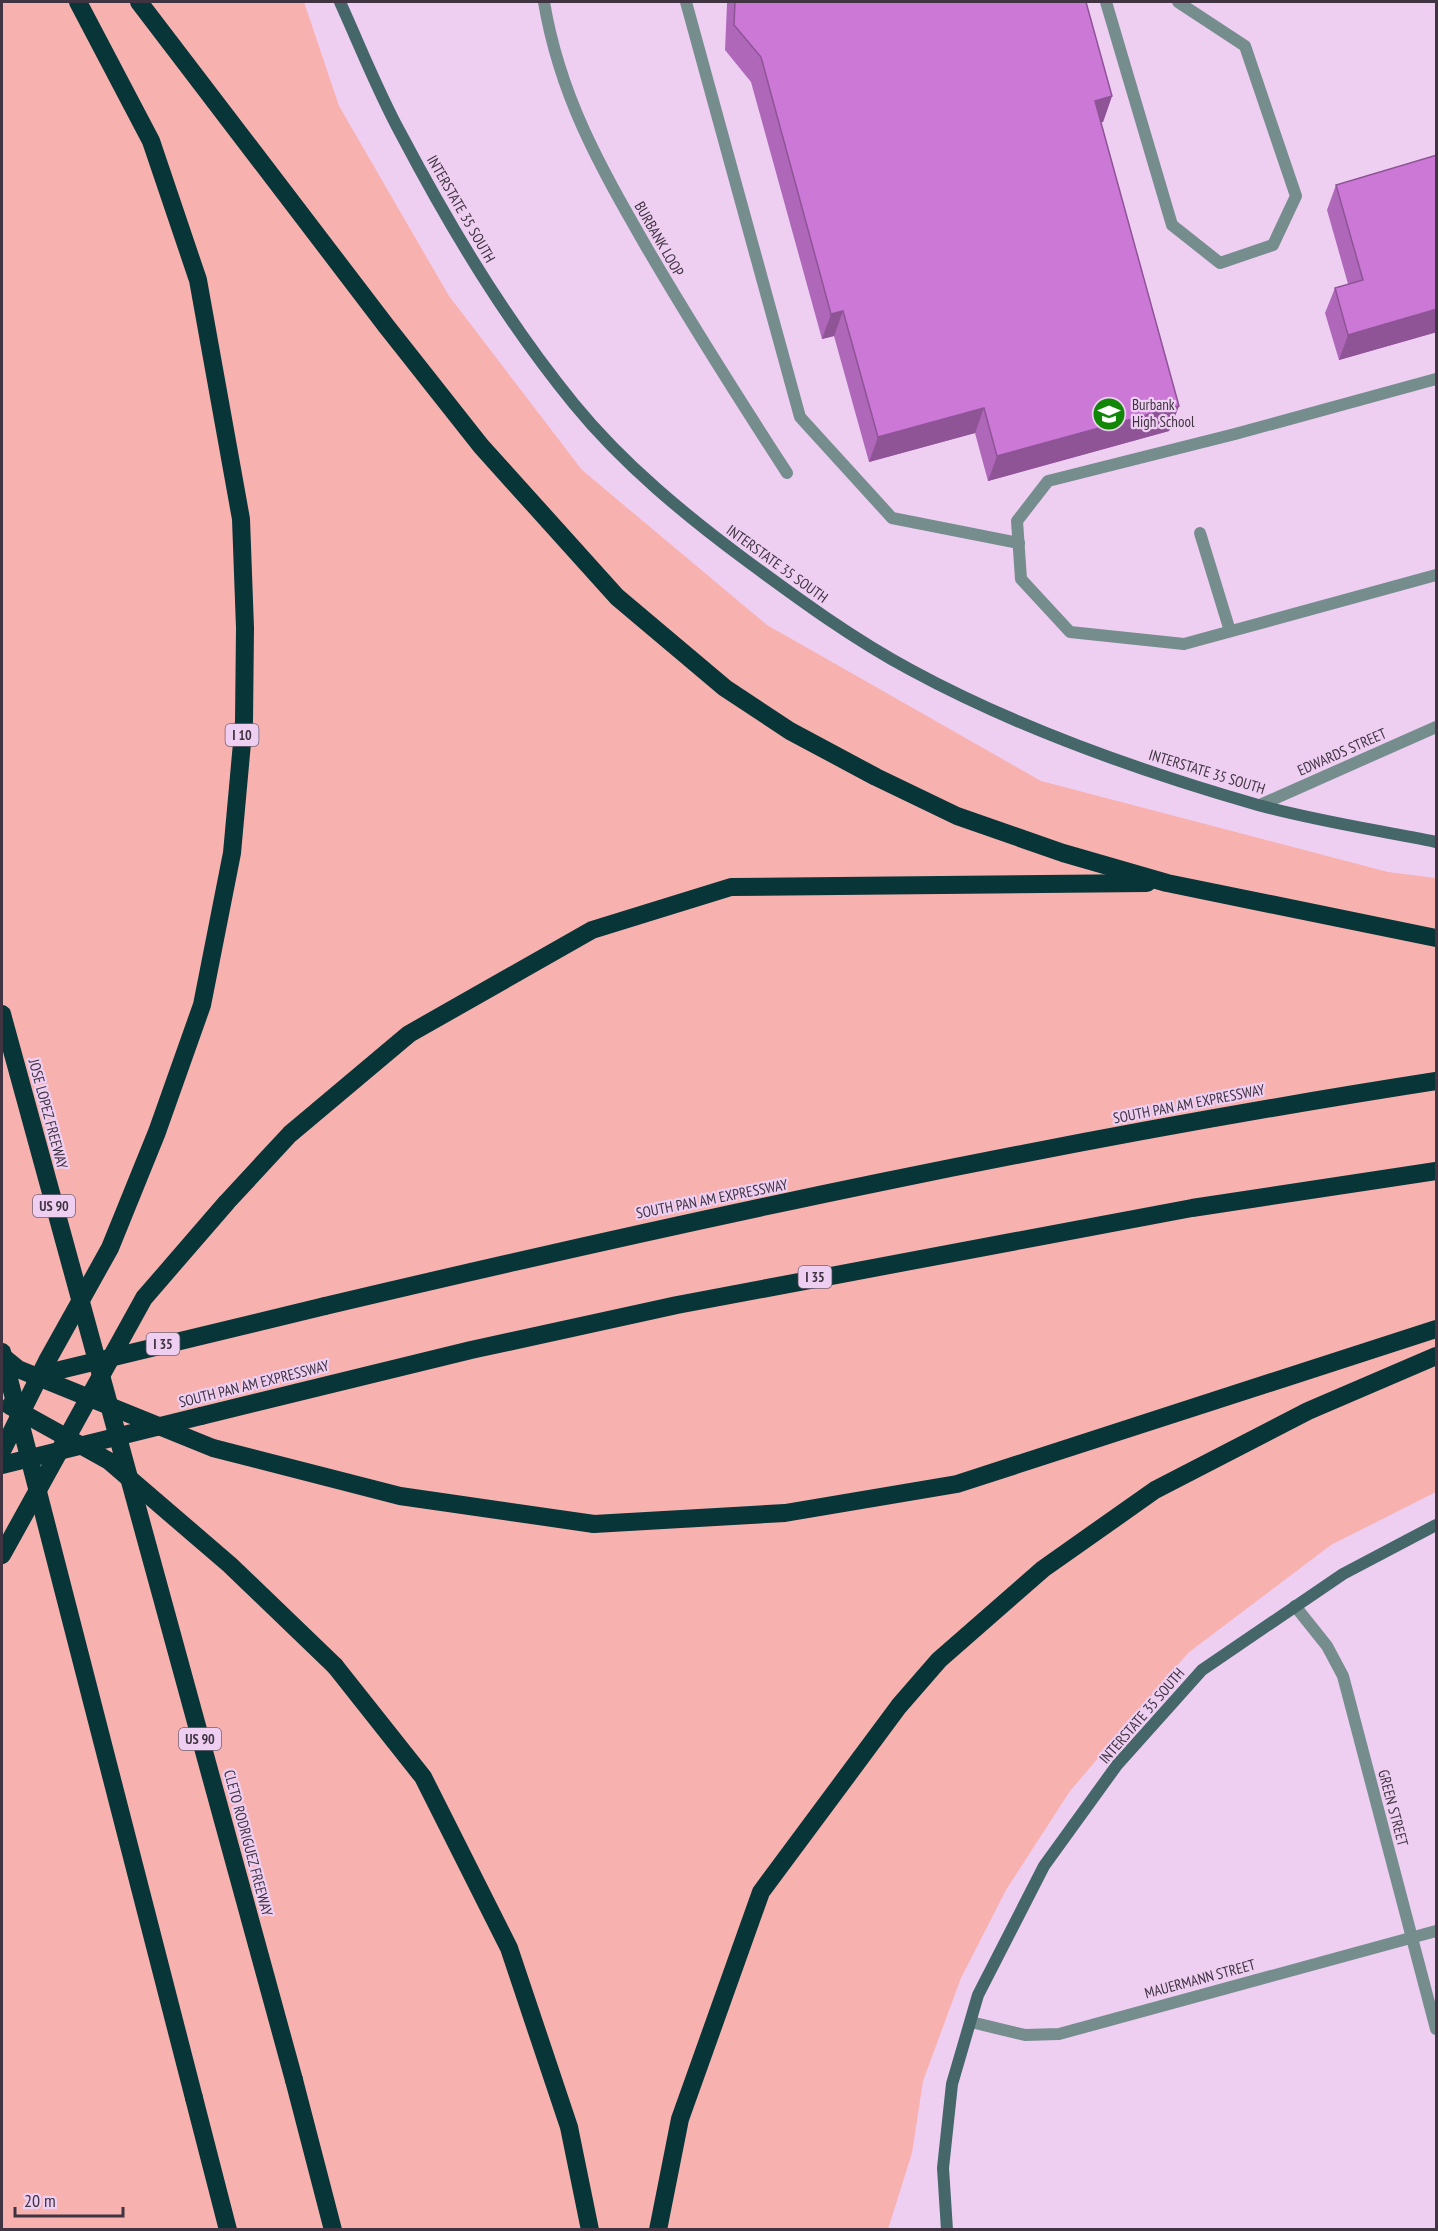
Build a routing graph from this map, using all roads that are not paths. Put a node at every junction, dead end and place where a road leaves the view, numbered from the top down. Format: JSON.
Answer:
{"nodes":[{"id":1,"x":78,"y":2,"type":"edge"},
{"id":2,"x":139,"y":2,"type":"edge"},
{"id":3,"x":340,"y":2,"type":"edge"},
{"id":4,"x":544,"y":2,"type":"edge"},
{"id":5,"x":686,"y":2,"type":"edge"},
{"id":6,"x":1106,"y":2,"type":"edge"},
{"id":7,"x":1178,"y":2,"type":"edge"},
{"id":8,"x":1437,"y":379,"type":"edge"},
{"id":9,"x":787,"y":473,"type":"dead end"},
{"id":10,"x":1200,"y":532,"type":"dead end"},
{"id":11,"x":1019,"y":543,"type":"junction"},
{"id":12,"x":1437,"y":575,"type":"edge"},
{"id":13,"x":1230,"y":631,"type":"junction"},
{"id":14,"x":1437,"y":727,"type":"edge"},
{"id":15,"x":1260,"y":805,"type":"junction"},
{"id":16,"x":1437,"y":842,"type":"edge"},
{"id":17,"x":1167,"y":883,"type":"junction"},
{"id":18,"x":1437,"y":938,"type":"edge"},
{"id":19,"x":2,"y":1014,"type":"edge"},
{"id":20,"x":1437,"y":1081,"type":"edge"},
{"id":21,"x":1437,"y":1171,"type":"edge"},
{"id":22,"x":1437,"y":1329,"type":"edge"},
{"id":23,"x":2,"y":1354,"type":"edge"},
{"id":24,"x":1437,"y":1356,"type":"edge"},
{"id":25,"x":2,"y":1385,"type":"edge"},
{"id":26,"x":107,"y":1398,"type":"joint"},
{"id":27,"x":2,"y":1401,"type":"edge"},
{"id":28,"x":2,"y":1451,"type":"edge"},
{"id":29,"x":2,"y":1465,"type":"edge"},
{"id":30,"x":1437,"y":1525,"type":"edge"},
{"id":31,"x":2,"y":1555,"type":"edge"},
{"id":32,"x":1295,"y":1606,"type":"junction"},
{"id":33,"x":1437,"y":1931,"type":"edge"},
{"id":34,"x":1412,"y":1937,"type":"junction"},
{"id":35,"x":971,"y":2022,"type":"junction"},
{"id":36,"x":1437,"y":2029,"type":"edge"},
{"id":37,"x":228,"y":2229,"type":"edge"},
{"id":38,"x":333,"y":2229,"type":"edge"},
{"id":39,"x":590,"y":2229,"type":"edge"},
{"id":40,"x":658,"y":2229,"type":"edge"},
{"id":41,"x":947,"y":2229,"type":"edge"}],
"edges":[{"from":1,"to":28,"type":"highway","number":"I 10"},
{"from":2,"to":17,"type":"highway"},
{"from":3,"to":15,"type":"main road","name":"INTERSTATE 35 SOUTH"},
{"from":4,"to":9,"type":"street","name":"BURBANK LOOP"},
{"from":5,"to":11,"type":"street"},
{"from":6,"to":7,"type":"street"},
{"from":8,"to":11,"type":"street"},
{"from":10,"to":13,"type":"street"},
{"from":11,"to":13,"type":"street"},
{"from":12,"to":13,"type":"street"},
{"from":14,"to":15,"type":"street","name":"EDWARDS STREET"},
{"from":15,"to":16,"type":"main road","name":"INTERSTATE 35 SOUTH"},
{"from":17,"to":18,"type":"highway"},
{"from":17,"to":31,"type":"highway"},
{"from":19,"to":26,"type":"highway","name":"JOSE LOPEZ FREEWAY","number":"US 90","bridge":true},
{"from":20,"to":25,"type":"highway","name":"SOUTH PAN AM EXPRESSWAY","number":"I 35","bridge":true},
{"from":21,"to":29,"type":"highway","name":"SOUTH PAN AM EXPRESSWAY","number":"I 35","bridge":true},
{"from":22,"to":23,"type":"highway","bridge":true},
{"from":23,"to":37,"type":"highway","bridge":true},
{"from":24,"to":40,"type":"highway"},
{"from":26,"to":38,"type":"highway","name":"CLETO RODRIGUEZ FREEWAY","number":"US 90","bridge":true},
{"from":27,"to":39,"type":"highway","bridge":true},
{"from":30,"to":32,"type":"main road","name":"INTERSTATE 35 SOUTH"},
{"from":32,"to":34,"type":"street","name":"GREEN STREET"},
{"from":32,"to":35,"type":"main road","name":"INTERSTATE 35 SOUTH"},
{"from":33,"to":34,"type":"street","name":"MAUERMANN STREET"},
{"from":34,"to":35,"type":"street","name":"MAUERMANN STREET"},
{"from":34,"to":36,"type":"street","name":"GREEN STREET"},
{"from":35,"to":41,"type":"main road","name":"INTERSTATE 35 SOUTH"}]}
